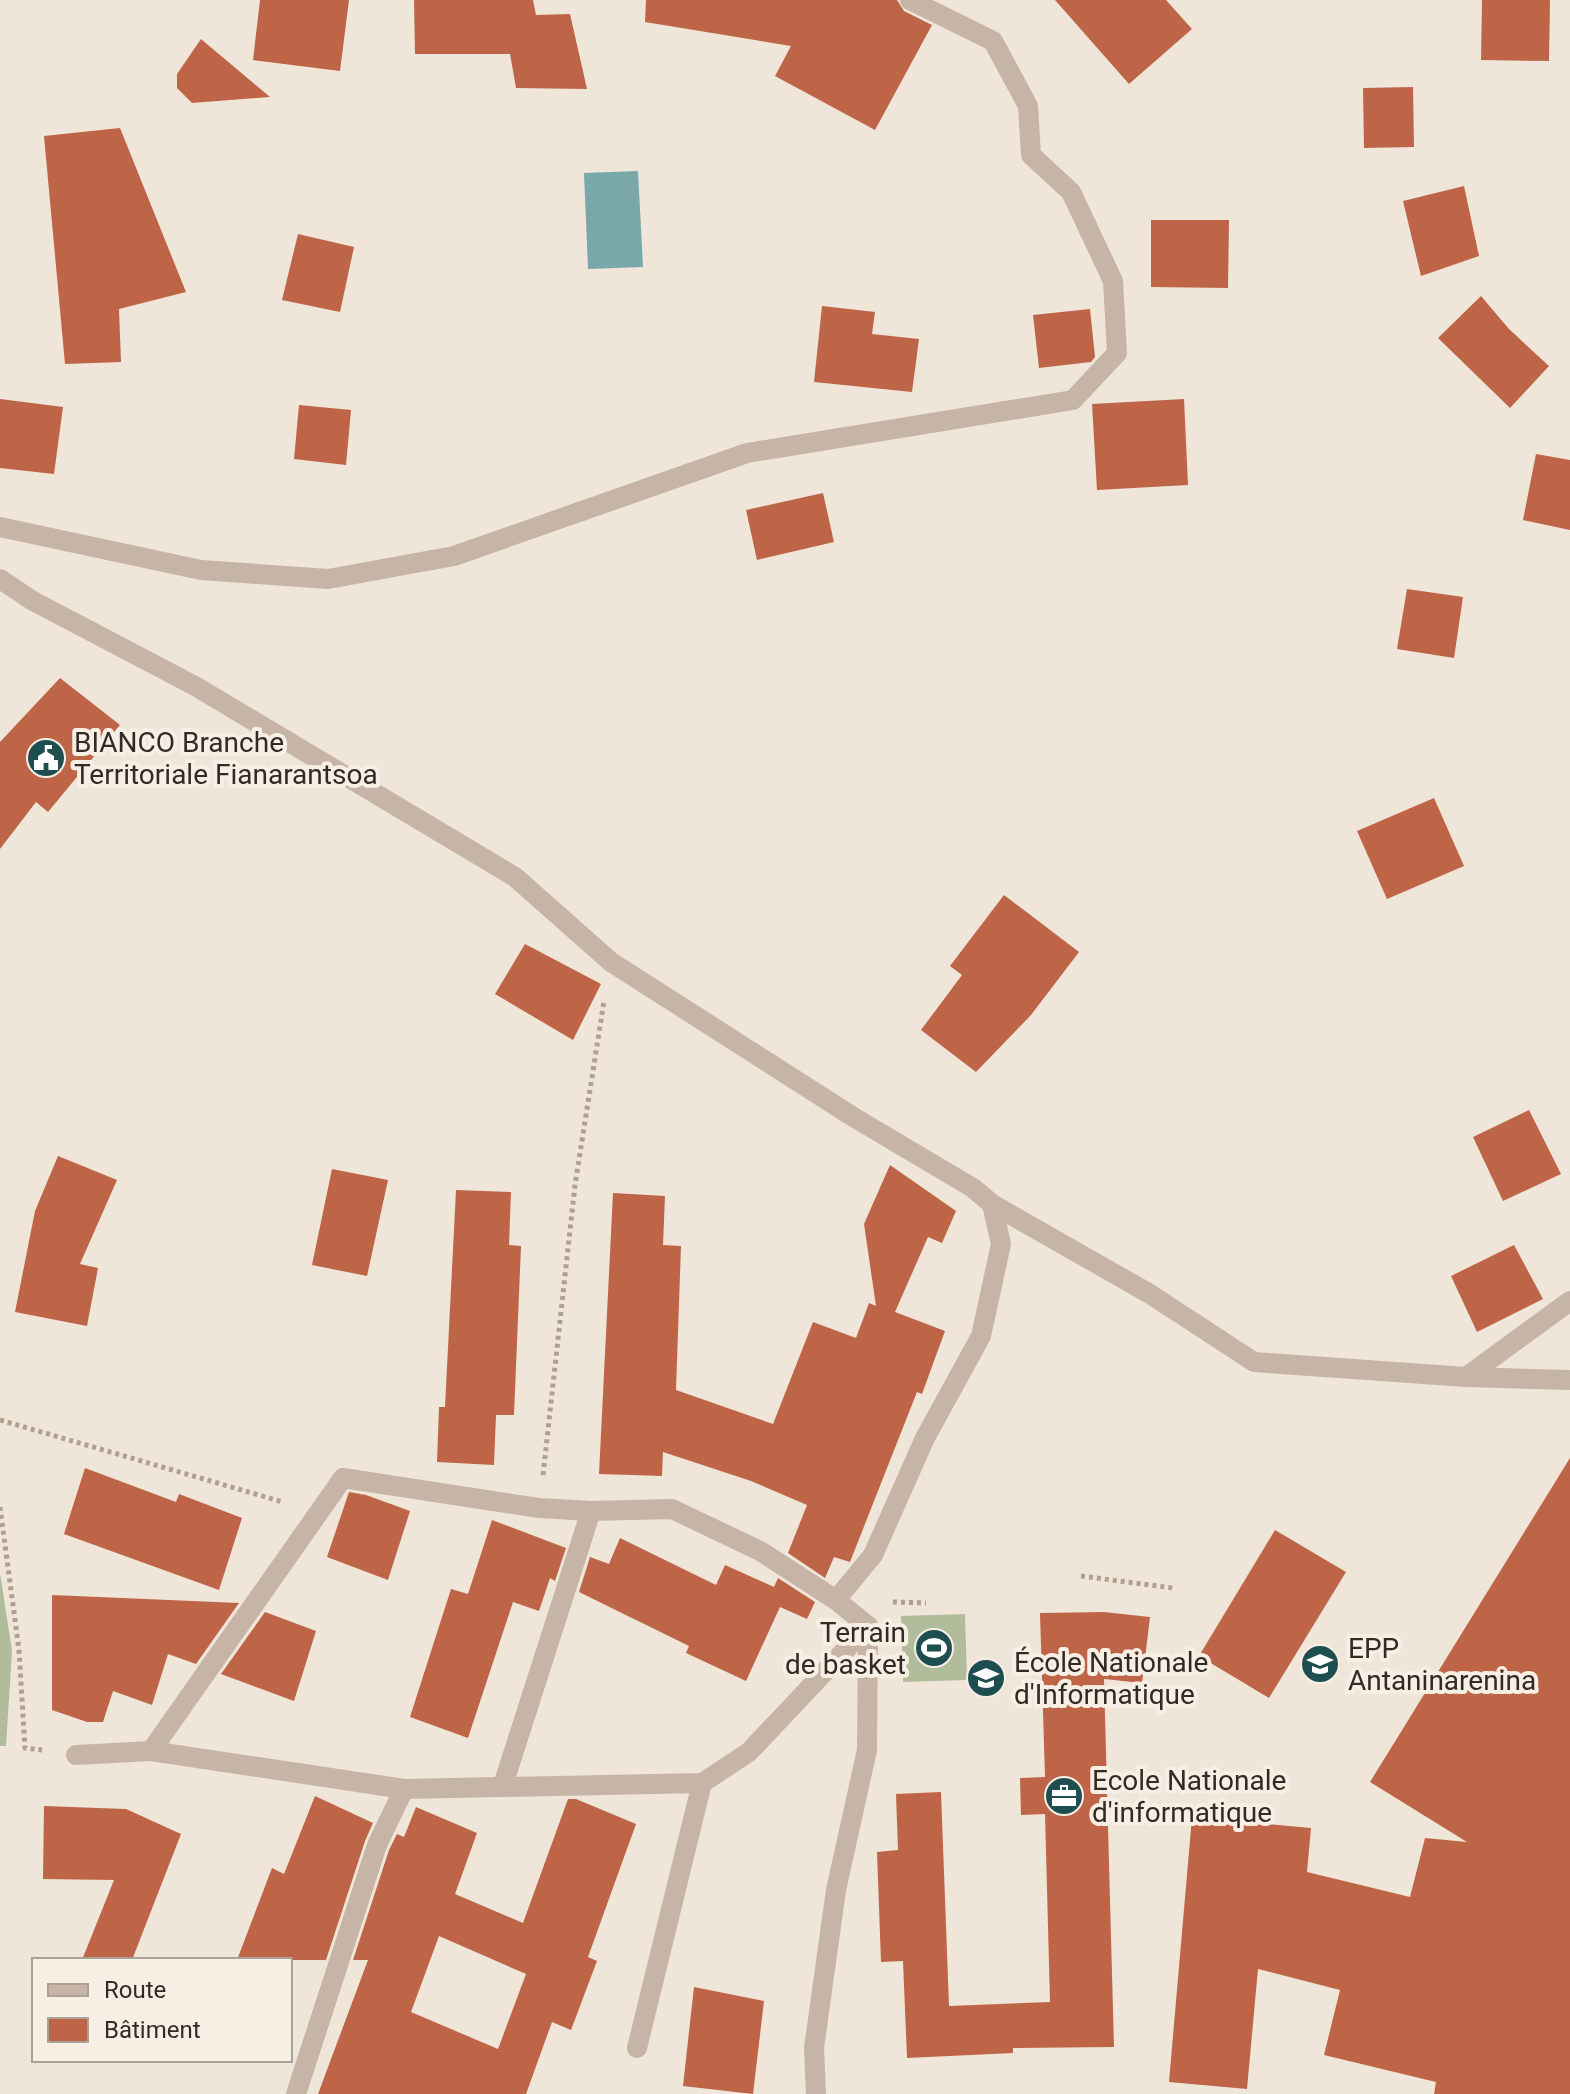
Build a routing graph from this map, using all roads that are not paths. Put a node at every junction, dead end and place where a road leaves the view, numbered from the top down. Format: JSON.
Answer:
{"nodes":[{"id":1,"x":910,"y":0,"type":"edge"},
{"id":2,"x":0,"y":527,"type":"edge"},
{"id":3,"x":0,"y":579,"type":"edge"},
{"id":4,"x":992,"y":1204,"type":"junction"},
{"id":5,"x":1570,"y":1301,"type":"edge"},
{"id":6,"x":1466,"y":1377,"type":"junction"},
{"id":7,"x":1570,"y":1380,"type":"edge"},
{"id":8,"x":591,"y":1511,"type":"junction"},
{"id":9,"x":836,"y":1600,"type":"junction"},
{"id":10,"x":868,"y":1626,"type":"junction"},
{"id":11,"x":151,"y":1751,"type":"junction"},
{"id":12,"x":76,"y":1755,"type":"road end"},
{"id":13,"x":702,"y":1783,"type":"junction"},
{"id":14,"x":503,"y":1785,"type":"junction"},
{"id":15,"x":404,"y":1789,"type":"junction"},
{"id":16,"x":637,"y":2048,"type":"dead end"},
{"id":17,"x":296,"y":2094,"type":"edge"},
{"id":18,"x":816,"y":2094,"type":"edge"}],
"edges":[{"from":1,"to":2,"type":"street"},
{"from":3,"to":4,"type":"street"},
{"from":4,"to":6,"type":"street"},
{"from":4,"to":9,"type":"street"},
{"from":5,"to":6,"type":"street"},
{"from":6,"to":7,"type":"street"},
{"from":8,"to":9,"type":"street"},
{"from":8,"to":11,"type":"street"},
{"from":8,"to":14,"type":"street"},
{"from":9,"to":10,"type":"street"},
{"from":10,"to":13,"type":"street"},
{"from":10,"to":18,"type":"street"},
{"from":11,"to":12,"type":"street"},
{"from":11,"to":15,"type":"street"},
{"from":13,"to":14,"type":"street"},
{"from":13,"to":16,"type":"street"},
{"from":14,"to":15,"type":"street"},
{"from":15,"to":17,"type":"street"}]}
